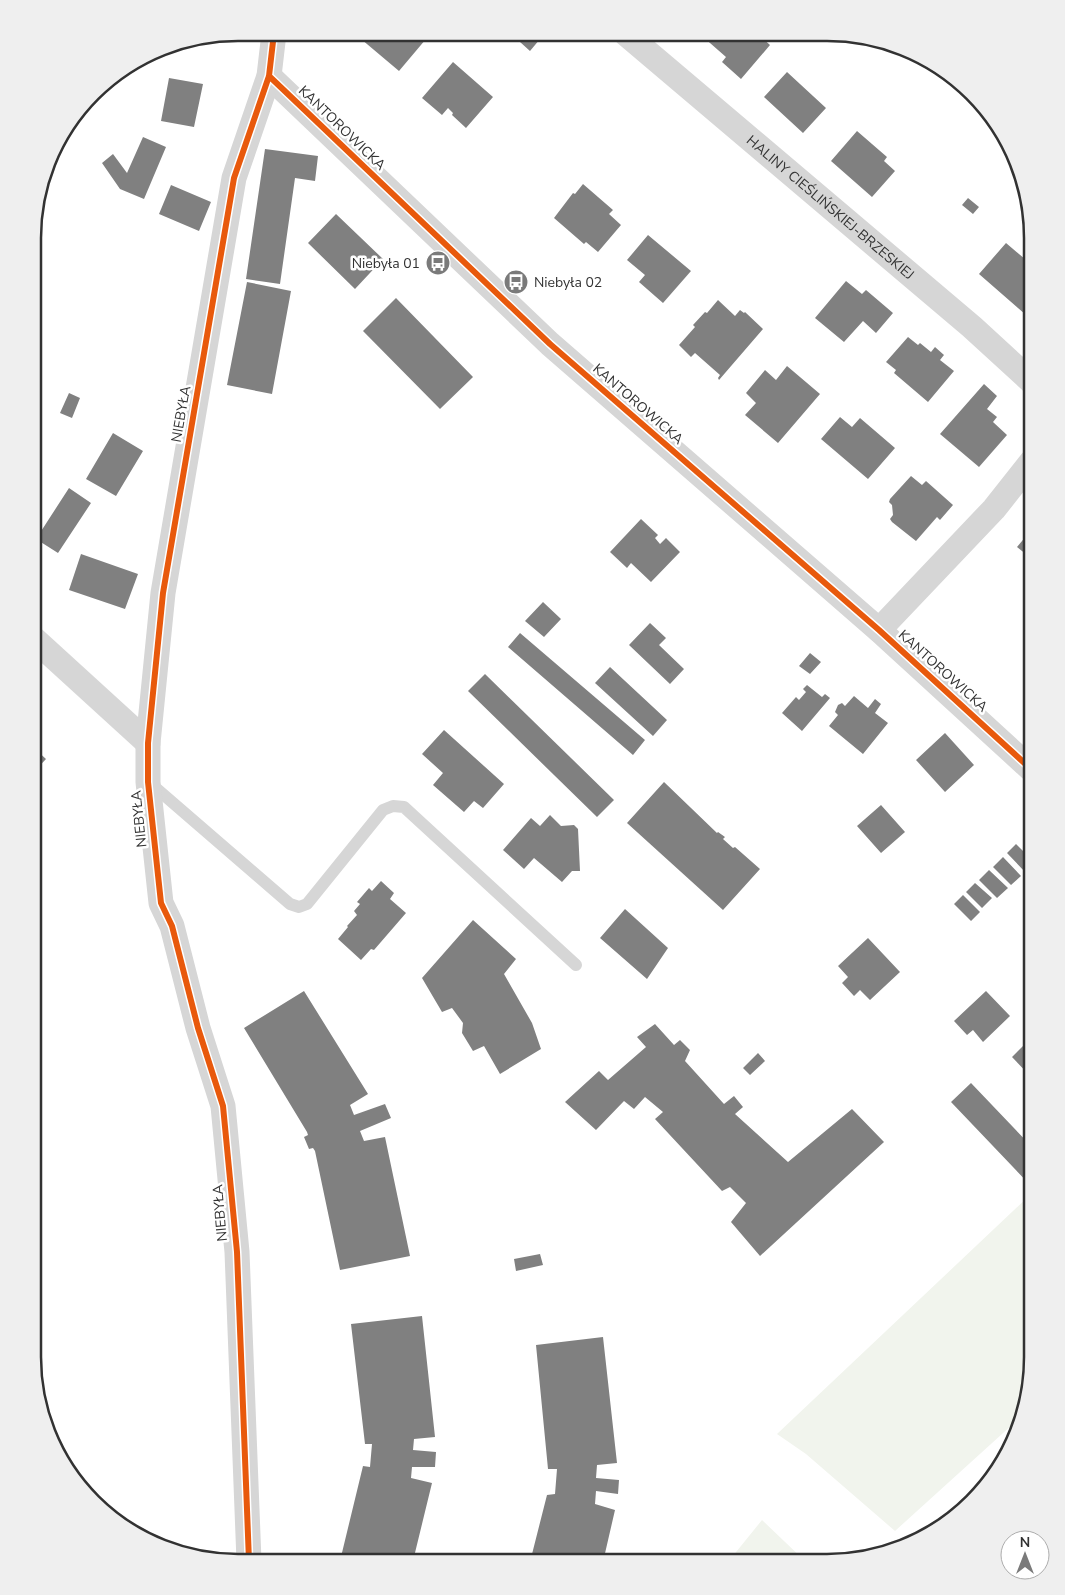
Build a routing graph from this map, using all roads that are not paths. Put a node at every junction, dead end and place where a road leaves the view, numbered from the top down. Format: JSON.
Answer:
{"nodes":[{"id":1,"x":273,"y":41,"type":"edge"},
{"id":2,"x":634,"y":41,"type":"edge"},
{"id":3,"x":269,"y":76,"type":"junction"},
{"id":4,"x":1024,"y":375,"type":"edge"},
{"id":5,"x":1024,"y":471,"type":"edge"},
{"id":6,"x":879,"y":630,"type":"junction"},
{"id":7,"x":41,"y":646,"type":"edge"},
{"id":8,"x":148,"y":743,"type":"junction"},
{"id":9,"x":1024,"y":763,"type":"edge"},
{"id":10,"x":148,"y":782,"type":"junction"},
{"id":11,"x":576,"y":965,"type":"dead end"},
{"id":12,"x":249,"y":1554,"type":"edge"}],
"edges":[{"from":1,"to":3,"type":"street"},
{"from":2,"to":4,"type":"street","name":"HALINY CIEŚLIŃSKIEJ-BRZESKIEJ"},
{"from":3,"to":6,"type":"street","name":"KANTOROWICKA"},
{"from":3,"to":8,"type":"street","name":"NIEBYŁA"},
{"from":5,"to":6,"type":"street"},
{"from":6,"to":9,"type":"street","name":"KANTOROWICKA"},
{"from":7,"to":8,"type":"street"},
{"from":8,"to":10,"type":"street","name":"NIEBYŁA"},
{"from":10,"to":11,"type":"lane"},
{"from":10,"to":12,"type":"street","name":"NIEBYŁA"}]}
